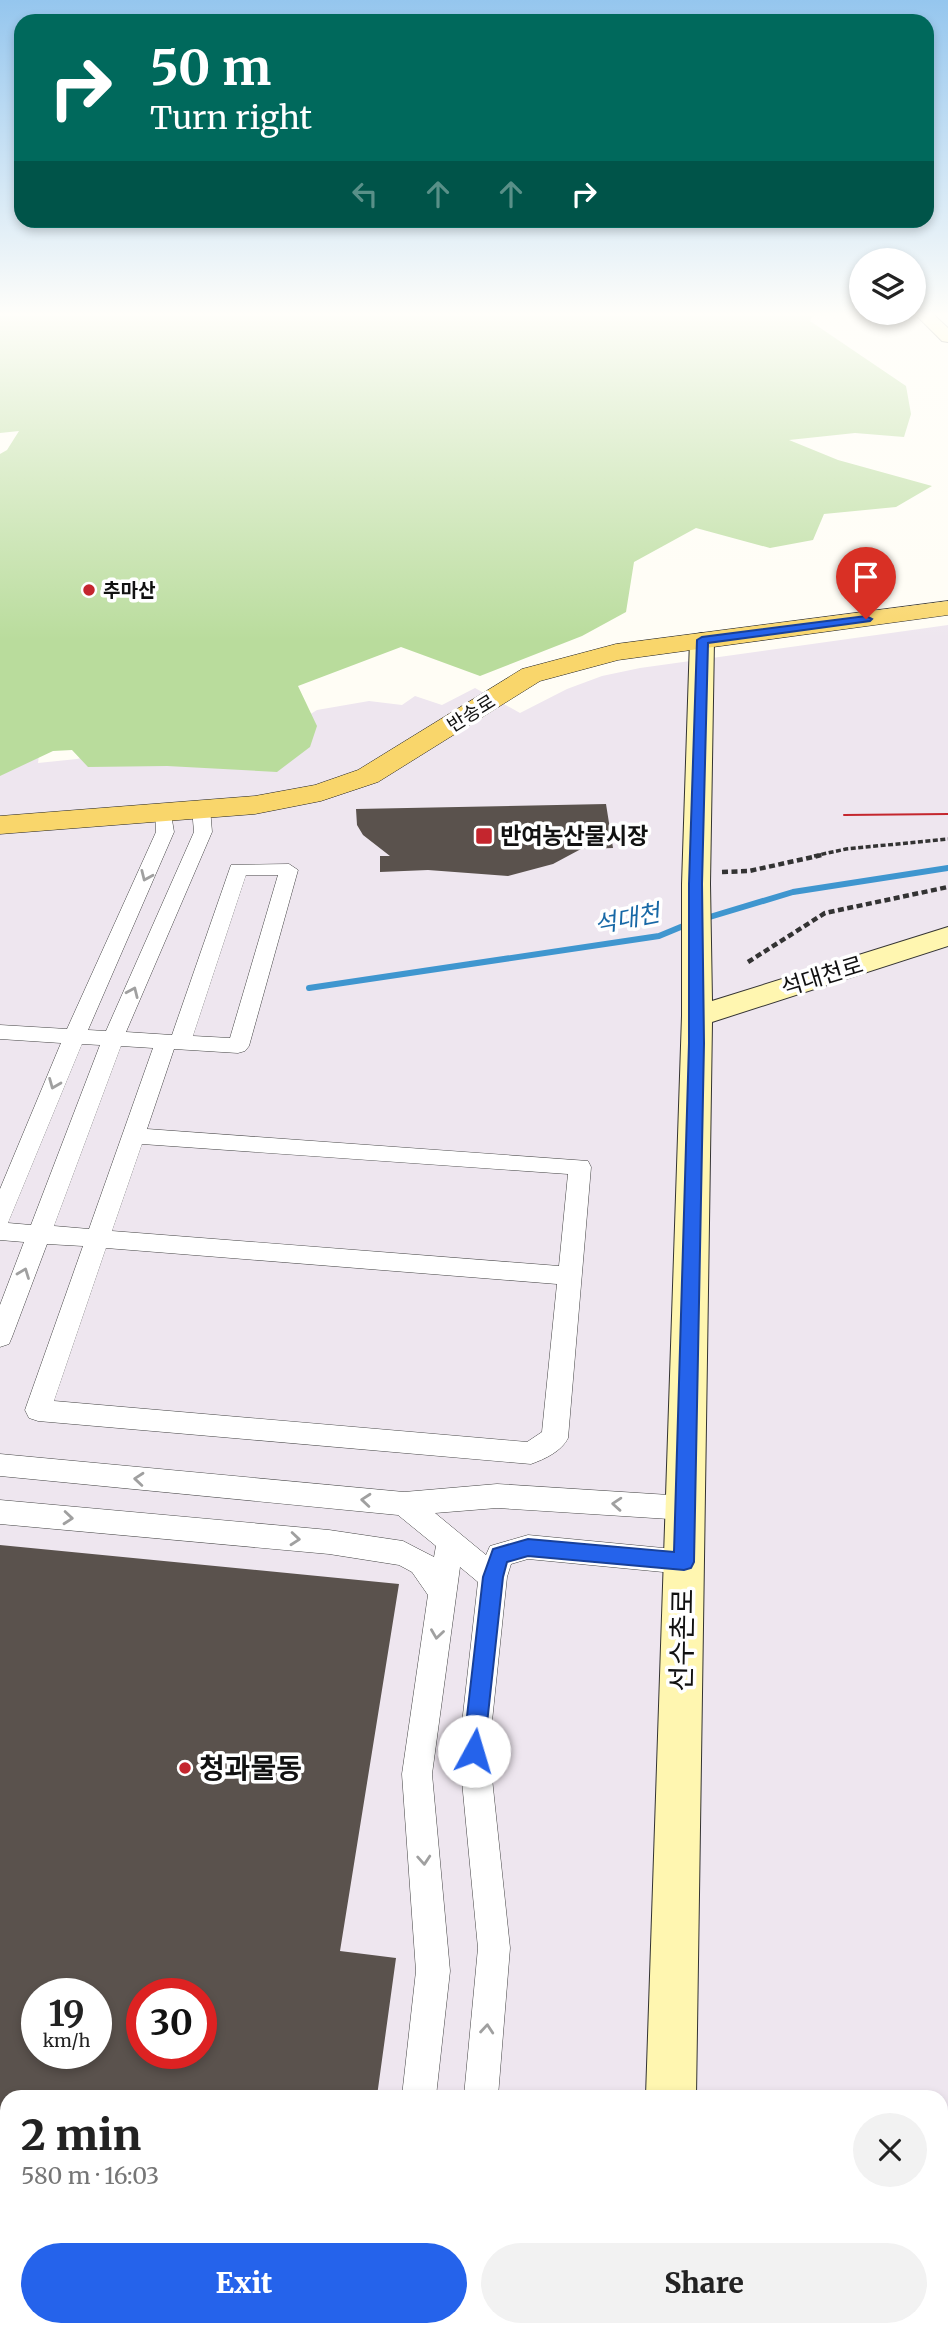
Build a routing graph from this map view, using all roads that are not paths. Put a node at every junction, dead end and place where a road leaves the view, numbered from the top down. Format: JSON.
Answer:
{"nodes":[{"id":1,"x":948,"y":608,"type":"edge"},
{"id":2,"x":702,"y":640,"type":"junction"},
{"id":3,"x":201,"y":808,"type":"junction"},
{"id":4,"x":164,"y":812,"type":"junction"},
{"id":5,"x":0,"y":825,"type":"edge"},
{"id":6,"x":948,"y":936,"type":"edge"},
{"id":7,"x":697,"y":1016,"type":"junction"},
{"id":8,"x":0,"y":1032,"type":"edge"},
{"id":9,"x":74,"y":1037,"type":"junction"},
{"id":10,"x":113,"y":1039,"type":"junction"},
{"id":11,"x":173,"y":1043,"type":"junction"},
{"id":12,"x":133,"y":1136,"type":"junction"},
{"id":13,"x":0,"y":1217,"type":"edge"},
{"id":14,"x":0,"y":1231,"type":"edge"},
{"id":15,"x":39,"y":1234,"type":"junction"},
{"id":16,"x":97,"y":1239,"type":"junction"},
{"id":17,"x":570,"y":1276,"type":"junction"},
{"id":18,"x":0,"y":1337,"type":"edge"},
{"id":19,"x":0,"y":1465,"type":"edge"},
{"id":20,"x":404,"y":1504,"type":"junction"},
{"id":21,"x":685,"y":1508,"type":"junction"},
{"id":22,"x":0,"y":1512,"type":"edge"},
{"id":23,"x":450,"y":1542,"type":"junction"},
{"id":24,"x":684,"y":1562,"type":"junction"},
{"id":25,"x":493,"y":1577,"type":"junction"},
{"id":26,"x":442,"y":1592,"type":"dead end"},
{"id":27,"x":420,"y":2090,"type":"edge"},
{"id":28,"x":482,"y":2090,"type":"edge"},
{"id":29,"x":671,"y":2090,"type":"edge"}],
"edges":[{"from":1,"to":2,"type":"main road","name":"반송로"},
{"from":2,"to":3,"type":"main road","name":"반송로"},
{"from":2,"to":7,"type":"main road","name":"선수촌로"},
{"from":3,"to":4,"type":"main road","name":"반송로"},
{"from":10,"to":3,"type":"street","one_way":true},
{"from":4,"to":5,"type":"main road","name":"반송로"},
{"from":4,"to":9,"type":"street","one_way":true},
{"from":6,"to":7,"type":"main road","name":"석대천로"},
{"from":7,"to":21,"type":"main road","name":"선수촌로"},
{"from":8,"to":9,"type":"street"},
{"from":9,"to":10,"type":"street"},
{"from":9,"to":13,"type":"street","one_way":true},
{"from":10,"to":11,"type":"street"},
{"from":10,"to":15,"type":"street"},
{"from":11,"to":11,"type":"street"},
{"from":11,"to":12,"type":"street"},
{"from":12,"to":16,"type":"street"},
{"from":12,"to":17,"type":"street"},
{"from":14,"to":15,"type":"street"},
{"from":15,"to":16,"type":"street"},
{"from":18,"to":15,"type":"street","one_way":true},
{"from":16,"to":17,"type":"street"},
{"from":16,"to":17,"type":"street"},
{"from":20,"to":19,"type":"street","one_way":true},
{"from":21,"to":20,"type":"street","one_way":true},
{"from":20,"to":23,"type":"street"},
{"from":21,"to":24,"type":"main road","name":"선수촌로"},
{"from":22,"to":26,"type":"street","one_way":true},
{"from":23,"to":25,"type":"street"},
{"from":23,"to":27,"type":"street","one_way":true},
{"from":24,"to":25,"type":"street"},
{"from":24,"to":29,"type":"main road","name":"선수촌로"},
{"from":28,"to":25,"type":"street","one_way":true}]}
